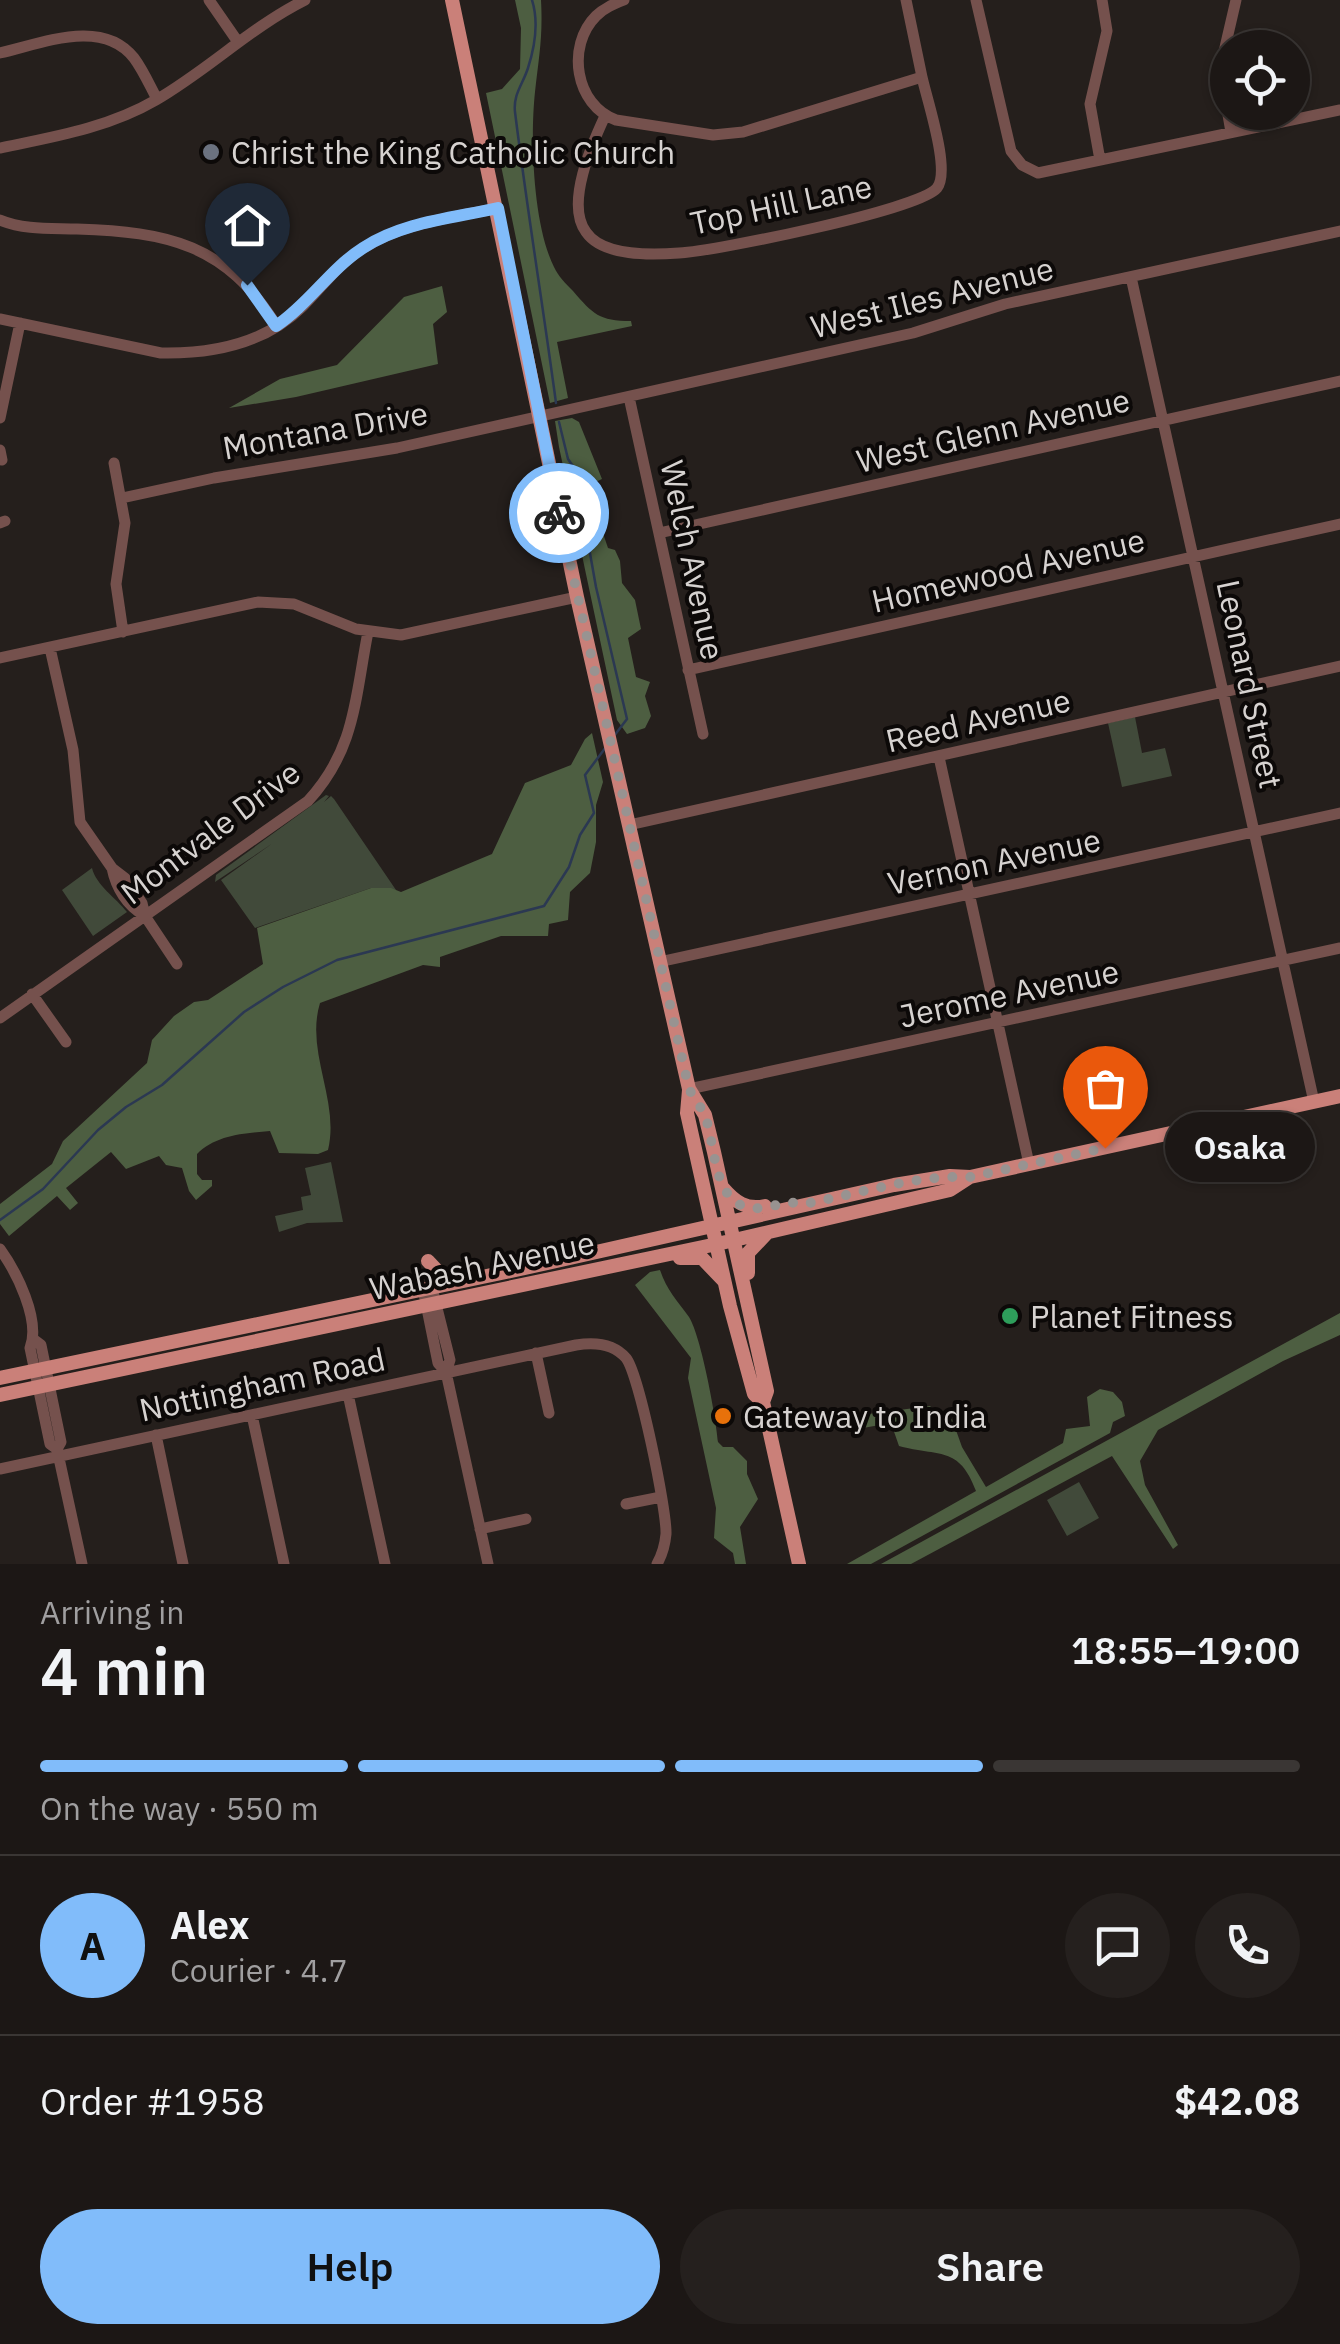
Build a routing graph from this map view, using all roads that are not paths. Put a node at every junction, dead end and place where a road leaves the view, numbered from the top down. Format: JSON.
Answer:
{"nodes":[{"id":1,"x":210,"y":0,"type":"edge"},
{"id":2,"x":305,"y":0,"type":"edge"},
{"id":3,"x":452,"y":0,"type":"edge"},
{"id":4,"x":624,"y":0,"type":"edge"},
{"id":5,"x":906,"y":0,"type":"edge"},
{"id":6,"x":976,"y":0,"type":"edge"},
{"id":7,"x":1102,"y":0,"type":"edge"},
{"id":8,"x":1236,"y":0,"type":"edge"},
{"id":9,"x":238,"y":42,"type":"junction"},
{"id":10,"x":0,"y":53,"type":"edge"},
{"id":11,"x":922,"y":77,"type":"junction"},
{"id":12,"x":157,"y":99,"type":"junction"},
{"id":13,"x":1340,"y":110,"type":"edge"},
{"id":14,"x":605,"y":116,"type":"junction"},
{"id":15,"x":1231,"y":132,"type":"junction"},
{"id":16,"x":0,"y":148,"type":"edge"},
{"id":17,"x":1100,"y":160,"type":"junction"},
{"id":18,"x":498,"y":208,"type":"junction"},
{"id":19,"x":0,"y":220,"type":"edge"},
{"id":20,"x":1340,"y":231,"type":"edge"},
{"id":21,"x":1132,"y":277,"type":"junction"},
{"id":22,"x":0,"y":319,"type":"edge"},
{"id":23,"x":20,"y":323,"type":"junction"},
{"id":24,"x":276,"y":326,"type":"junction"},
{"id":25,"x":1340,"y":381,"type":"edge"},
{"id":26,"x":628,"y":397,"type":"junction"},
{"id":27,"x":538,"y":416,"type":"junction"},
{"id":28,"x":0,"y":418,"type":"edge"},
{"id":29,"x":1163,"y":420,"type":"junction"},
{"id":30,"x":114,"y":462,"type":"dead end"},
{"id":31,"x":122,"y":498,"type":"junction"},
{"id":32,"x":1340,"y":524,"type":"edge"},
{"id":33,"x":659,"y":534,"type":"junction"},
{"id":34,"x":1194,"y":556,"type":"junction"},
{"id":35,"x":577,"y":597,"type":"junction"},
{"id":36,"x":123,"y":632,"type":"junction"},
{"id":37,"x":368,"y":632,"type":"junction"},
{"id":38,"x":50,"y":648,"type":"junction"},
{"id":39,"x":0,"y":658,"type":"edge"},
{"id":40,"x":1340,"y":666,"type":"edge"},
{"id":41,"x":688,"y":670,"type":"junction"},
{"id":42,"x":1224,"y":692,"type":"junction"},
{"id":43,"x":703,"y":734,"type":"dead end"},
{"id":44,"x":939,"y":757,"type":"junction"},
{"id":45,"x":1340,"y":813,"type":"edge"},
{"id":46,"x":629,"y":825,"type":"junction"},
{"id":47,"x":1254,"y":832,"type":"junction"},
{"id":48,"x":970,"y":896,"type":"junction"},
{"id":49,"x":145,"y":916,"type":"junction"},
{"id":50,"x":1340,"y":948,"type":"edge"},
{"id":51,"x":1284,"y":960,"type":"junction"},
{"id":52,"x":659,"y":962,"type":"junction"},
{"id":53,"x":177,"y":964,"type":"dead end"},
{"id":54,"x":32,"y":994,"type":"junction"},
{"id":55,"x":0,"y":1018,"type":"edge"},
{"id":56,"x":998,"y":1023,"type":"junction"},
{"id":57,"x":66,"y":1042,"type":"dead end"},
{"id":58,"x":689,"y":1089,"type":"junction"},
{"id":59,"x":1340,"y":1096,"type":"edge"},
{"id":60,"x":1314,"y":1102,"type":"junction"},
{"id":61,"x":689,"y":1122,"type":"junction"},
{"id":62,"x":1029,"y":1164,"type":"junction"},
{"id":63,"x":970,"y":1177,"type":"junction"},
{"id":64,"x":723,"y":1188,"type":"junction"},
{"id":65,"x":804,"y":1204,"type":"junction"},
{"id":66,"x":730,"y":1221,"type":"junction"},
{"id":67,"x":712,"y":1225,"type":"junction"},
{"id":68,"x":682,"y":1232,"type":"junction"},
{"id":69,"x":770,"y":1232,"type":"junction"},
{"id":70,"x":734,"y":1240,"type":"junction"},
{"id":71,"x":717,"y":1244,"type":"junction"},
{"id":72,"x":0,"y":1249,"type":"edge"},
{"id":73,"x":428,"y":1260,"type":"dead end"},
{"id":74,"x":525,"y":1268,"type":"junction"},
{"id":75,"x":556,"y":1277,"type":"junction"},
{"id":76,"x":725,"y":1282,"type":"junction"},
{"id":77,"x":430,"y":1295,"type":"junction"},
{"id":78,"x":752,"y":1322,"type":"junction"},
{"id":79,"x":536,"y":1354,"type":"junction"},
{"id":80,"x":40,"y":1370,"type":"junction"},
{"id":81,"x":446,"y":1372,"type":"junction"},
{"id":82,"x":0,"y":1378,"type":"edge"},
{"id":83,"x":44,"y":1386,"type":"junction"},
{"id":84,"x":348,"y":1394,"type":"junction"},
{"id":85,"x":0,"y":1395,"type":"edge"},
{"id":86,"x":763,"y":1402,"type":"junction"},
{"id":87,"x":548,"y":1413,"type":"dead end"},
{"id":88,"x":252,"y":1415,"type":"junction"},
{"id":89,"x":156,"y":1435,"type":"junction"},
{"id":90,"x":58,"y":1453,"type":"junction"},
{"id":91,"x":0,"y":1469,"type":"edge"},
{"id":92,"x":661,"y":1497,"type":"junction"},
{"id":93,"x":626,"y":1504,"type":"dead end"},
{"id":94,"x":526,"y":1519,"type":"dead end"},
{"id":95,"x":480,"y":1529,"type":"junction"},
{"id":96,"x":82,"y":1564,"type":"edge"},
{"id":97,"x":183,"y":1564,"type":"edge"},
{"id":98,"x":284,"y":1564,"type":"edge"},
{"id":99,"x":385,"y":1564,"type":"edge"},
{"id":100,"x":488,"y":1564,"type":"edge"},
{"id":101,"x":657,"y":1564,"type":"edge"},
{"id":102,"x":799,"y":1564,"type":"edge"}],
"edges":[{"from":1,"to":9,"type":"street"},
{"from":2,"to":9,"type":"street"},
{"from":3,"to":18,"type":"main road"},
{"from":4,"to":14,"type":"street"},
{"from":5,"to":11,"type":"street"},
{"from":6,"to":17,"type":"street"},
{"from":7,"to":17,"type":"street"},
{"from":8,"to":15,"type":"street"},
{"from":9,"to":12,"type":"street"},
{"from":10,"to":12,"type":"street"},
{"from":11,"to":14,"type":"street"},
{"from":11,"to":14,"type":"street","name":"Top Hill Lane"},
{"from":12,"to":16,"type":"street"},
{"from":13,"to":15,"type":"street"},
{"from":15,"to":17,"type":"street"},
{"from":18,"to":24,"type":"street"},
{"from":18,"to":27,"type":"main road"},
{"from":19,"to":24,"type":"street"},
{"from":20,"to":21,"type":"street","name":"West Iles Avenue"},
{"from":21,"to":26,"type":"street","name":"West Iles Avenue"},
{"from":21,"to":29,"type":"street","name":"Leonard Street"},
{"from":22,"to":23,"type":"street"},
{"from":23,"to":24,"type":"street"},
{"from":23,"to":28,"type":"street"},
{"from":25,"to":29,"type":"street","name":"West Glenn Avenue"},
{"from":26,"to":27,"type":"street","name":"West Iles Avenue"},
{"from":26,"to":33,"type":"street","name":"Welch Avenue"},
{"from":27,"to":31,"type":"street","name":"Montana Drive"},
{"from":27,"to":35,"type":"main road"},
{"from":29,"to":33,"type":"street","name":"West Glenn Avenue"},
{"from":29,"to":34,"type":"street","name":"Leonard Street"},
{"from":30,"to":31,"type":"street"},
{"from":31,"to":36,"type":"street"},
{"from":32,"to":34,"type":"street","name":"Homewood Avenue"},
{"from":33,"to":41,"type":"street","name":"Welch Avenue"},
{"from":34,"to":41,"type":"street","name":"Homewood Avenue"},
{"from":34,"to":42,"type":"street","name":"Leonard Street"},
{"from":35,"to":37,"type":"street"},
{"from":35,"to":46,"type":"main road"},
{"from":36,"to":37,"type":"street"},
{"from":36,"to":38,"type":"street"},
{"from":37,"to":49,"type":"street","name":"Montvale Drive"},
{"from":38,"to":39,"type":"street"},
{"from":38,"to":49,"type":"street"},
{"from":40,"to":42,"type":"street","name":"Reed Avenue"},
{"from":41,"to":43,"type":"street","name":"Welch Avenue"},
{"from":42,"to":44,"type":"street","name":"Reed Avenue"},
{"from":42,"to":47,"type":"street","name":"Leonard Street"},
{"from":44,"to":46,"type":"street","name":"Reed Avenue"},
{"from":44,"to":48,"type":"street"},
{"from":45,"to":47,"type":"street","name":"Vernon Avenue"},
{"from":46,"to":52,"type":"main road"},
{"from":47,"to":48,"type":"street","name":"Vernon Avenue"},
{"from":47,"to":51,"type":"street","name":"Leonard Street"},
{"from":48,"to":52,"type":"street","name":"Vernon Avenue"},
{"from":48,"to":56,"type":"street"},
{"from":49,"to":53,"type":"street"},
{"from":49,"to":54,"type":"street","name":"Montvale Drive"},
{"from":50,"to":51,"type":"street","name":"Jerome Avenue"},
{"from":51,"to":56,"type":"street","name":"Jerome Avenue"},
{"from":51,"to":60,"type":"street","name":"Leonard Street"},
{"from":52,"to":58,"type":"main road"},
{"from":54,"to":55,"type":"street","name":"Montvale Drive"},
{"from":54,"to":57,"type":"street"},
{"from":56,"to":58,"type":"street","name":"Jerome Avenue"},
{"from":56,"to":62,"type":"street"},
{"from":58,"to":61,"type":"main road"},
{"from":58,"to":64,"type":"main road"},
{"from":59,"to":60,"type":"main road","name":"Wabash Avenue"},
{"from":60,"to":62,"type":"main road","name":"Wabash Avenue"},
{"from":61,"to":67,"type":"main road"},
{"from":61,"to":68,"type":"main road"},
{"from":62,"to":63,"type":"main road","name":"Wabash Avenue"},
{"from":63,"to":65,"type":"main road","name":"Wabash Avenue"},
{"from":63,"to":69,"type":"main road","name":"Wabash Avenue"},
{"from":64,"to":65,"type":"main road"},
{"from":64,"to":66,"type":"main road"},
{"from":65,"to":66,"type":"main road","name":"Wabash Avenue"},
{"from":66,"to":67,"type":"main road","name":"Wabash Avenue"},
{"from":66,"to":70,"type":"main road"},
{"from":67,"to":68,"type":"main road","name":"Wabash Avenue"},
{"from":67,"to":71,"type":"main road"},
{"from":68,"to":74,"type":"main road","name":"Wabash Avenue"},
{"from":69,"to":70,"type":"main road","name":"Wabash Avenue"},
{"from":69,"to":78,"type":"main road"},
{"from":70,"to":71,"type":"main road","name":"Wabash Avenue"},
{"from":70,"to":78,"type":"main road"},
{"from":71,"to":75,"type":"main road","name":"Wabash Avenue"},
{"from":71,"to":76,"type":"main road"},
{"from":72,"to":80,"type":"street"},
{"from":73,"to":74,"type":"main road"},
{"from":74,"to":77,"type":"main road","name":"Wabash Avenue"},
{"from":75,"to":76,"type":"main road"},
{"from":75,"to":77,"type":"main road","name":"Wabash Avenue"},
{"from":76,"to":86,"type":"main road"},
{"from":77,"to":80,"type":"main road","name":"Wabash Avenue"},
{"from":77,"to":81,"type":"street"},
{"from":77,"to":83,"type":"main road","name":"Wabash Avenue"},
{"from":78,"to":86,"type":"main road"},
{"from":79,"to":81,"type":"street","name":"Nottingham Road"},
{"from":79,"to":87,"type":"street"},
{"from":79,"to":92,"type":"street","name":"Nottingham Road"},
{"from":80,"to":82,"type":"main road","name":"Wabash Avenue"},
{"from":80,"to":83,"type":"street"},
{"from":81,"to":84,"type":"street","name":"Nottingham Road"},
{"from":81,"to":95,"type":"street"},
{"from":83,"to":85,"type":"main road","name":"Wabash Avenue"},
{"from":83,"to":90,"type":"street"},
{"from":84,"to":88,"type":"street","name":"Nottingham Road"},
{"from":84,"to":99,"type":"street"},
{"from":86,"to":102,"type":"main road"},
{"from":88,"to":89,"type":"street","name":"Nottingham Road"},
{"from":88,"to":98,"type":"street"},
{"from":89,"to":90,"type":"street","name":"Nottingham Road"},
{"from":89,"to":97,"type":"street"},
{"from":90,"to":91,"type":"street","name":"Nottingham Road"},
{"from":90,"to":96,"type":"street"},
{"from":92,"to":93,"type":"street"},
{"from":92,"to":101,"type":"street","name":"Nottingham Road"},
{"from":94,"to":95,"type":"street"},
{"from":95,"to":100,"type":"street"}]}
